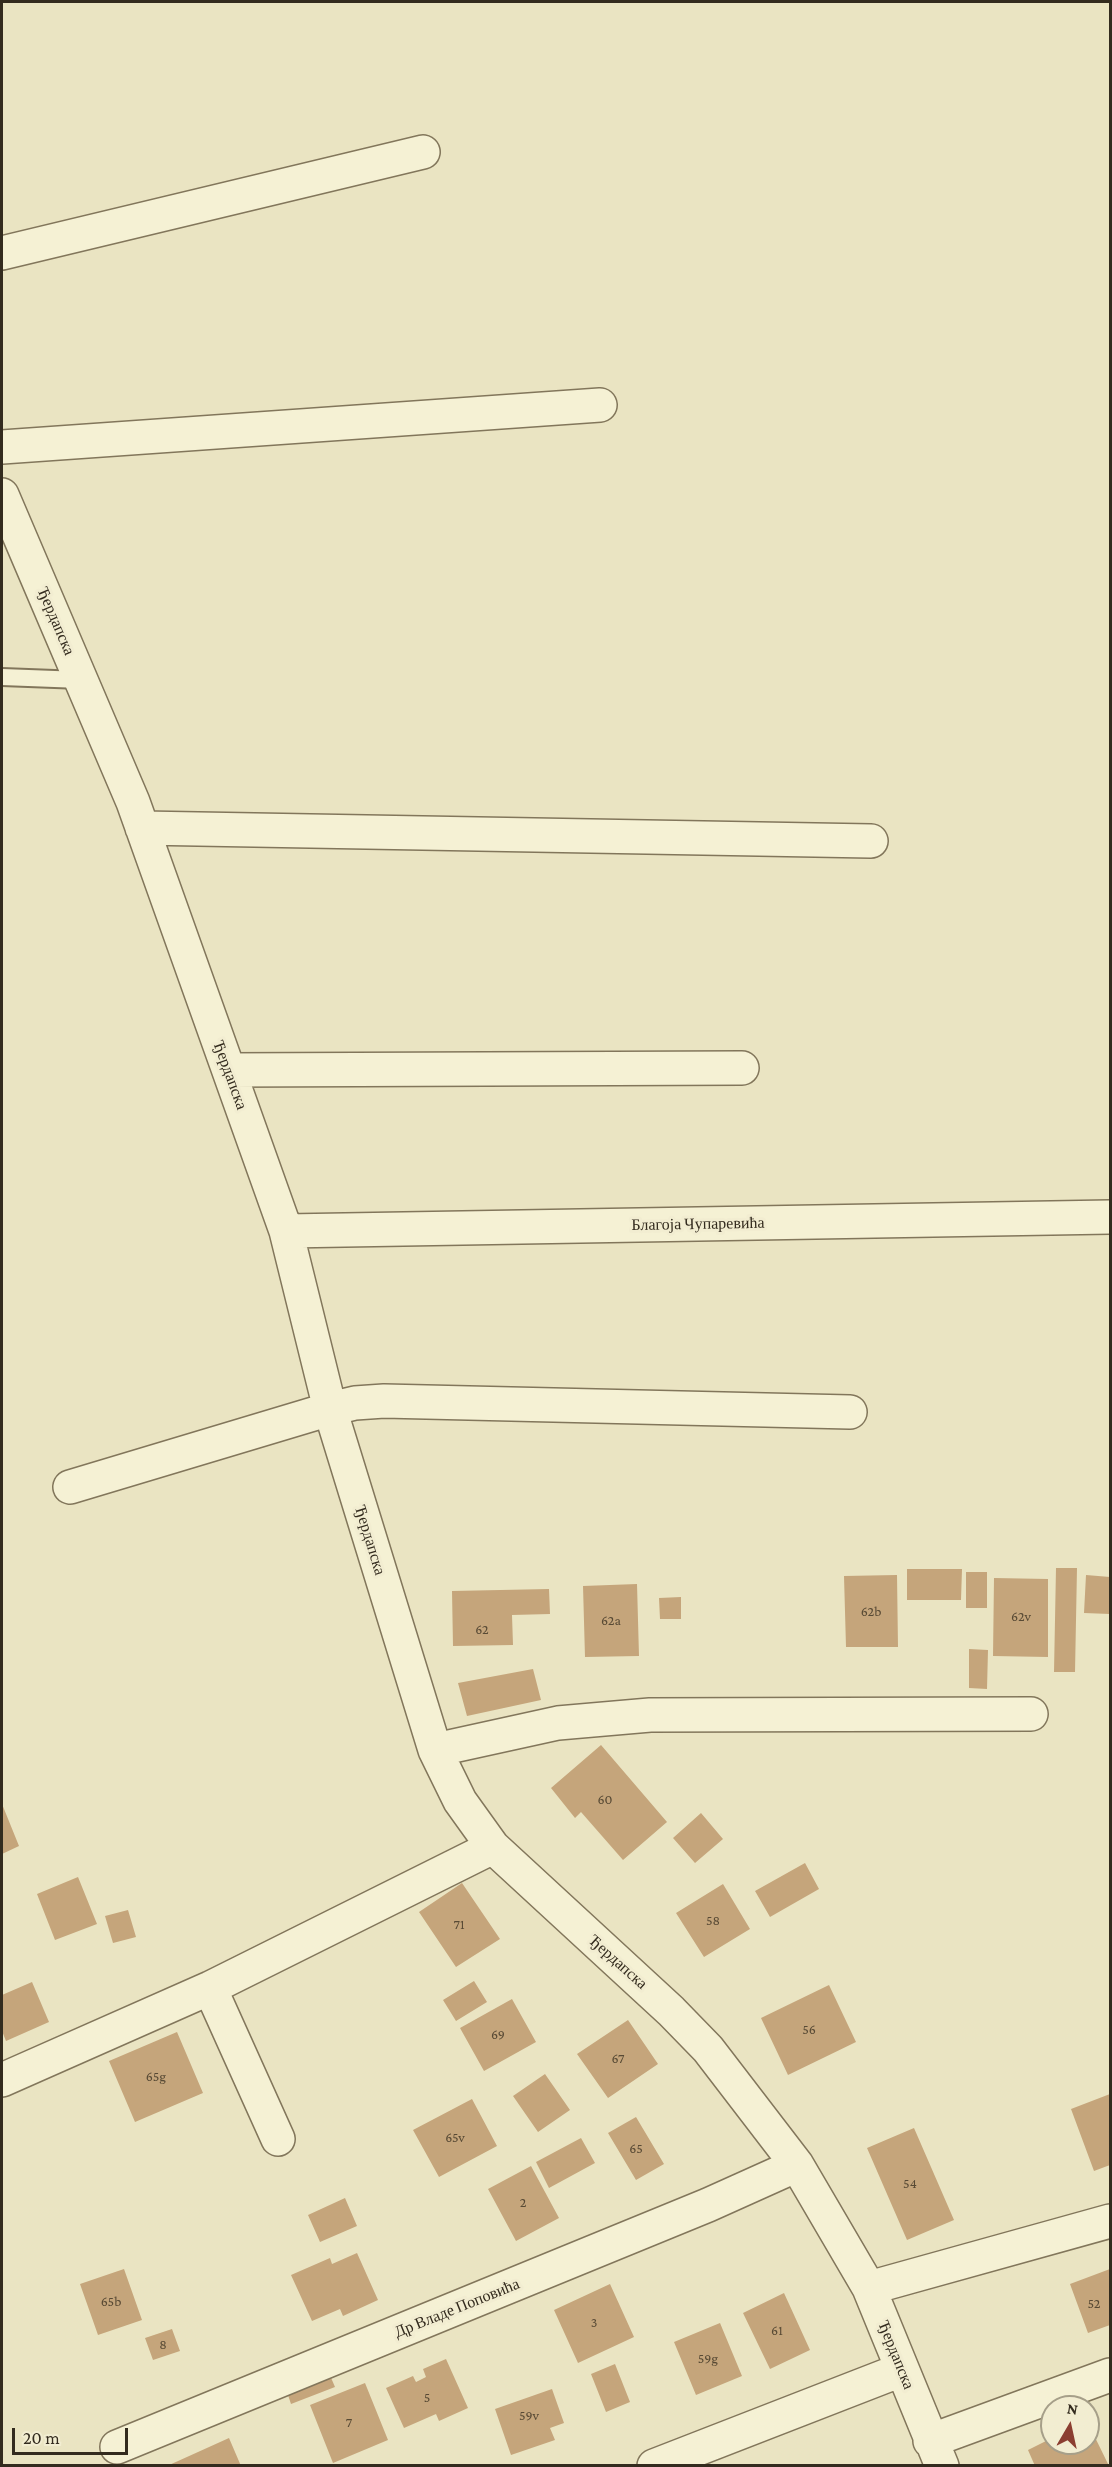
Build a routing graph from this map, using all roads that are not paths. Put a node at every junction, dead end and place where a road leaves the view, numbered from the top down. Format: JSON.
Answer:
{"nodes":[{"id":1,"x":423,"y":152,"type":"dead end"},
{"id":2,"x":2,"y":253,"type":"edge"},
{"id":3,"x":600,"y":405,"type":"dead end"},
{"id":4,"x":2,"y":447,"type":"edge"},
{"id":5,"x":2,"y":495,"type":"edge"},
{"id":6,"x":2,"y":677,"type":"edge"},
{"id":7,"x":81,"y":680,"type":"junction"},
{"id":8,"x":142,"y":828,"type":"junction"},
{"id":9,"x":871,"y":841,"type":"dead end"},
{"id":10,"x":742,"y":1068,"type":"dead end"},
{"id":11,"x":229,"y":1070,"type":"junction"},
{"id":12,"x":1110,"y":1217,"type":"edge"},
{"id":13,"x":286,"y":1231,"type":"junction"},
{"id":14,"x":330,"y":1409,"type":"junction"},
{"id":15,"x":850,"y":1412,"type":"dead end"},
{"id":16,"x":70,"y":1487,"type":"dead end"},
{"id":17,"x":1031,"y":1714,"type":"dead end"},
{"id":18,"x":435,"y":1750,"type":"junction"},
{"id":19,"x":493,"y":1847,"type":"junction"},
{"id":20,"x":210,"y":1988,"type":"junction"},
{"id":21,"x":2,"y":2080,"type":"edge"},
{"id":22,"x":278,"y":2139,"type":"dead end"},
{"id":23,"x":797,"y":2165,"type":"junction"},
{"id":24,"x":1110,"y":2221,"type":"edge"},
{"id":25,"x":869,"y":2288,"type":"junction"},
{"id":26,"x":901,"y":2370,"type":"junction"},
{"id":27,"x":1110,"y":2375,"type":"edge"},
{"id":28,"x":117,"y":2447,"type":"dead end"},
{"id":29,"x":936,"y":2453,"type":"edge"},
{"id":30,"x":654,"y":2466,"type":"edge"}],
"edges":[{"from":1,"to":2,"type":"street"},
{"from":3,"to":4,"type":"street"},
{"from":5,"to":7,"type":"street","name":"Ђердапска"},
{"from":6,"to":7,"type":"lane"},
{"from":7,"to":8,"type":"street","name":"Ђердапска"},
{"from":8,"to":9,"type":"street"},
{"from":8,"to":11,"type":"street","name":"Ђердапска"},
{"from":10,"to":11,"type":"street"},
{"from":11,"to":13,"type":"street","name":"Ђердапска"},
{"from":12,"to":13,"type":"street","name":"Благоја Чупаревића"},
{"from":13,"to":14,"type":"street","name":"Ђердапска"},
{"from":14,"to":15,"type":"street"},
{"from":14,"to":16,"type":"street"},
{"from":14,"to":18,"type":"street","name":"Ђердапска"},
{"from":17,"to":18,"type":"street"},
{"from":18,"to":19,"type":"street","name":"Ђердапска"},
{"from":19,"to":20,"type":"street"},
{"from":19,"to":23,"type":"street","name":"Ђердапска"},
{"from":20,"to":21,"type":"street"},
{"from":20,"to":22,"type":"street"},
{"from":23,"to":25,"type":"street","name":"Ђердапска"},
{"from":23,"to":28,"type":"street","name":"Др Владе Поповића"},
{"from":24,"to":25,"type":"street"},
{"from":25,"to":26,"type":"street","name":"Ђердапска"},
{"from":26,"to":29,"type":"street","name":"Ђердапска"},
{"from":26,"to":30,"type":"street"},
{"from":27,"to":29,"type":"street"}]}
